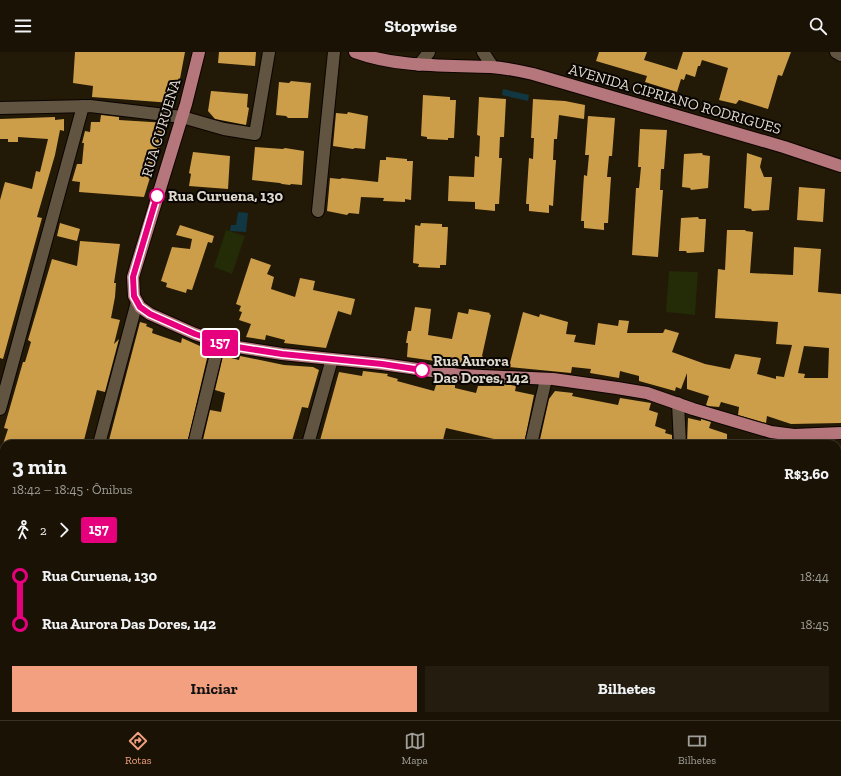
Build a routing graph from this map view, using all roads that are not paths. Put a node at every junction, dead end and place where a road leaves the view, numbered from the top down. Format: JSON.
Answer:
{"nodes":[{"id":1,"x":199,"y":52,"type":"edge"},
{"id":2,"x":269,"y":52,"type":"edge"},
{"id":3,"x":334,"y":52,"type":"edge"},
{"id":4,"x":355,"y":52,"type":"edge"},
{"id":5,"x":429,"y":52,"type":"edge"},
{"id":6,"x":483,"y":52,"type":"edge"},
{"id":7,"x":836,"y":52,"type":"edge"},
{"id":8,"x":841,"y":55,"type":"edge"},
{"id":9,"x":418,"y":65,"type":"junction"},
{"id":10,"x":493,"y":67,"type":"junction"},
{"id":11,"x":83,"y":106,"type":"junction"},
{"id":12,"x":0,"y":108,"type":"edge"},
{"id":13,"x":182,"y":117,"type":"junction"},
{"id":14,"x":841,"y":166,"type":"edge"},
{"id":15,"x":318,"y":211,"type":"dead end"},
{"id":16,"x":137,"y":302,"type":"junction"},
{"id":17,"x":219,"y":342,"type":"junction"},
{"id":18,"x":332,"y":359,"type":"junction"},
{"id":19,"x":546,"y":379,"type":"junction"},
{"id":20,"x":678,"y":403,"type":"junction"},
{"id":21,"x":0,"y":409,"type":"edge"},
{"id":22,"x":841,"y":433,"type":"edge"},
{"id":23,"x":100,"y":440,"type":"edge"},
{"id":24,"x":195,"y":440,"type":"edge"},
{"id":25,"x":309,"y":440,"type":"edge"},
{"id":26,"x":531,"y":440,"type":"edge"},
{"id":27,"x":680,"y":440,"type":"edge"}],
"edges":[{"from":1,"to":13,"type":"main road","name":"RUA CURUENA"},
{"from":2,"to":13,"type":"street"},
{"from":3,"to":15,"type":"street"},
{"from":4,"to":9,"type":"main road","name":"AVENIDA CIPRIANO RODRIGUES"},
{"from":5,"to":9,"type":"street"},
{"from":6,"to":10,"type":"street"},
{"from":7,"to":8,"type":"street"},
{"from":9,"to":10,"type":"main road","name":"AVENIDA CIPRIANO RODRIGUES"},
{"from":10,"to":14,"type":"main road","name":"AVENIDA CIPRIANO RODRIGUES"},
{"from":11,"to":12,"type":"street"},
{"from":11,"to":13,"type":"street"},
{"from":11,"to":21,"type":"street"},
{"from":13,"to":16,"type":"main road","name":"RUA CURUENA"},
{"from":16,"to":17,"type":"main road"},
{"from":16,"to":23,"type":"street","name":"RUA CURUENA"},
{"from":17,"to":18,"type":"main road"},
{"from":17,"to":24,"type":"street"},
{"from":18,"to":19,"type":"main road"},
{"from":18,"to":25,"type":"street"},
{"from":19,"to":20,"type":"main road"},
{"from":19,"to":26,"type":"street"},
{"from":20,"to":22,"type":"main road"},
{"from":20,"to":27,"type":"street"}]}
